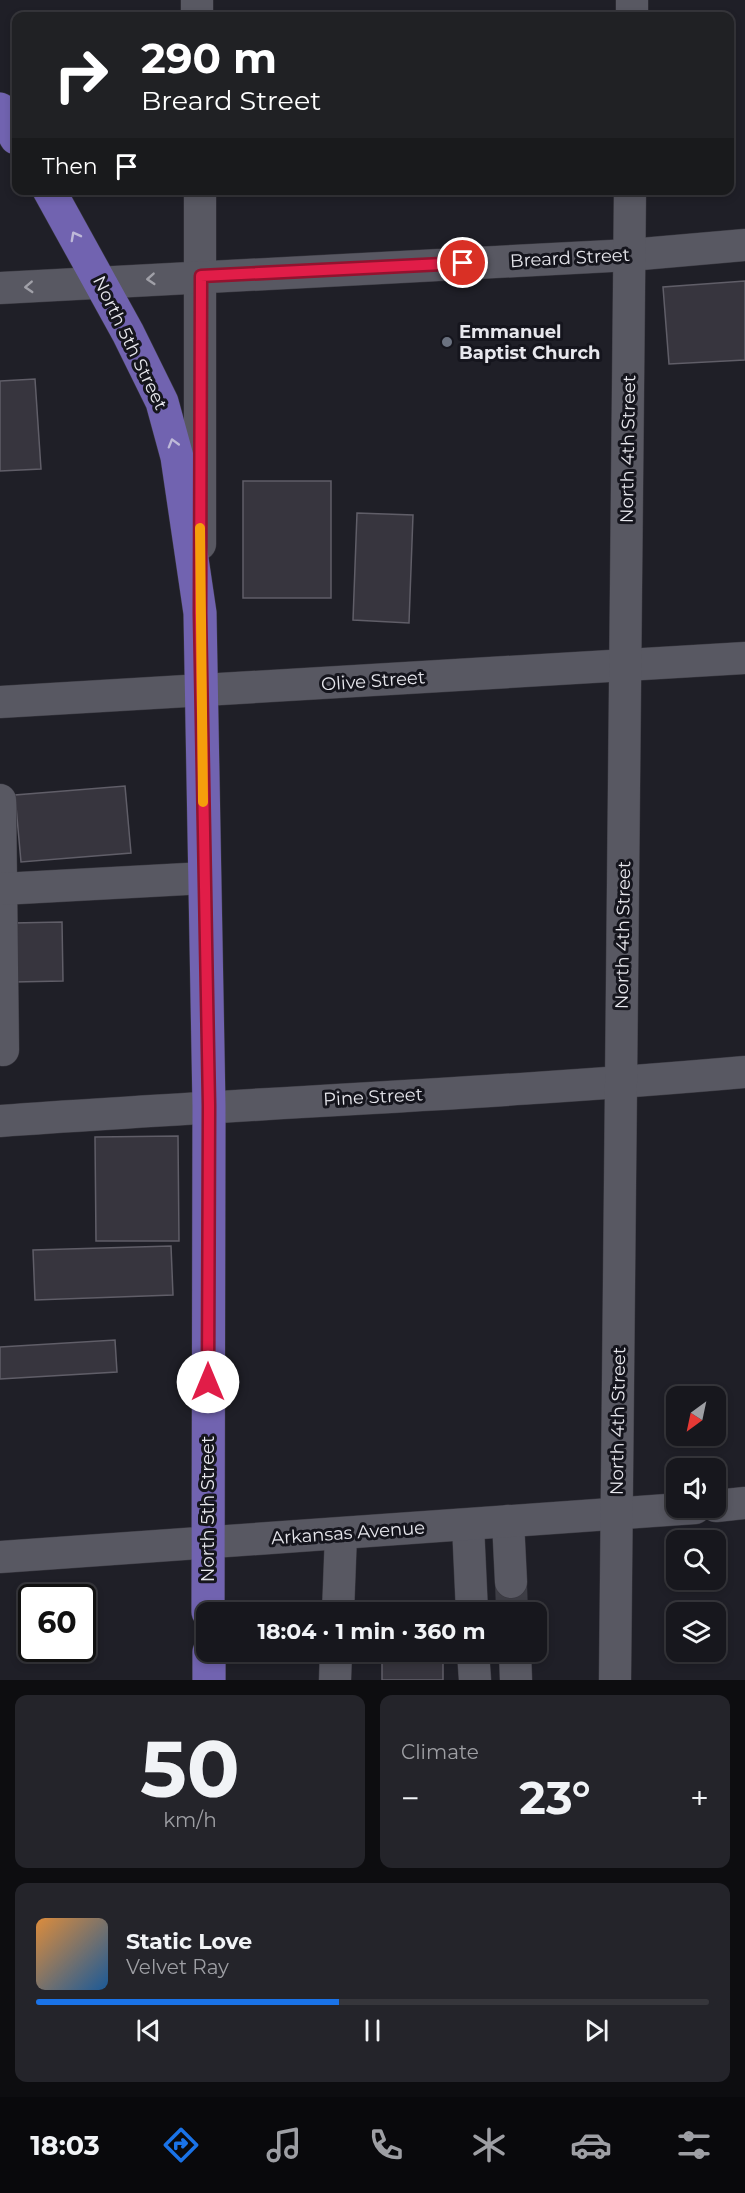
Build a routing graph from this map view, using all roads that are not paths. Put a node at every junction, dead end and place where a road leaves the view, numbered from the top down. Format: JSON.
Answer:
{"nodes":[{"id":1,"x":52,"y":195,"type":"edge"},
{"id":2,"x":200,"y":195,"type":"edge"},
{"id":3,"x":630,"y":195,"type":"edge"},
{"id":4,"x":745,"y":245,"type":"edge"},
{"id":5,"x":630,"y":255,"type":"junction"},
{"id":6,"x":201,"y":276,"type":"junction"},
{"id":7,"x":100,"y":283,"type":"junction"},
{"id":8,"x":0,"y":288,"type":"edge"},
{"id":9,"x":200,"y":613,"type":"junction"},
{"id":10,"x":745,"y":658,"type":"edge"},
{"id":11,"x":626,"y":665,"type":"junction"},
{"id":12,"x":201,"y":691,"type":"junction"},
{"id":13,"x":0,"y":702,"type":"edge"},
{"id":14,"x":0,"y":800,"type":"edge"},
{"id":15,"x":205,"y":878,"type":"junction"},
{"id":16,"x":1,"y":889,"type":"edge"},
{"id":17,"x":3,"y":1050,"type":"dead end"},
{"id":18,"x":745,"y":1072,"type":"edge"},
{"id":19,"x":621,"y":1083,"type":"junction"},
{"id":20,"x":209,"y":1106,"type":"junction"},
{"id":21,"x":0,"y":1121,"type":"edge"},
{"id":22,"x":745,"y":1503,"type":"edge"},
{"id":23,"x":726,"y":1505,"type":"edge"},
{"id":24,"x":666,"y":1510,"type":"edge"},
{"id":25,"x":617,"y":1514,"type":"junction"},
{"id":26,"x":508,"y":1521,"type":"junction"},
{"id":27,"x":468,"y":1525,"type":"junction"},
{"id":28,"x":340,"y":1534,"type":"junction"},
{"id":29,"x":208,"y":1543,"type":"junction"},
{"id":30,"x":0,"y":1557,"type":"edge"},
{"id":31,"x":511,"y":1582,"type":"tunnel mouth"},
{"id":32,"x":208,"y":1602,"type":"edge"},
{"id":33,"x":338,"y":1602,"type":"edge"},
{"id":34,"x":472,"y":1602,"type":"edge"},
{"id":35,"x":209,"y":1662,"type":"edge"},
{"id":36,"x":336,"y":1662,"type":"edge"},
{"id":37,"x":474,"y":1662,"type":"edge"},
{"id":38,"x":515,"y":1662,"type":"edge"},
{"id":39,"x":209,"y":1680,"type":"edge"},
{"id":40,"x":335,"y":1680,"type":"edge"},
{"id":41,"x":475,"y":1680,"type":"edge"},
{"id":42,"x":516,"y":1680,"type":"edge"},
{"id":43,"x":615,"y":1680,"type":"edge"}],
"edges":[{"from":7,"to":1,"type":"main road","name":"North 5th Street","one_way":true},
{"from":2,"to":6,"type":"street","name":"North 5th Street"},
{"from":3,"to":5,"type":"street","name":"North 4th Street"},
{"from":4,"to":5,"type":"street","name":"Breard Street"},
{"from":5,"to":6,"type":"street","name":"Breard Street"},
{"from":5,"to":11,"type":"street","name":"North 4th Street"},
{"from":6,"to":7,"type":"street","name":"Breard Street","one_way":true},
{"from":6,"to":9,"type":"street","name":"North 5th Street"},
{"from":7,"to":8,"type":"street","name":"Breard Street","one_way":true},
{"from":9,"to":7,"type":"main road","name":"North 5th Street","one_way":true},
{"from":9,"to":12,"type":"main road","name":"North 5th Street"},
{"from":10,"to":11,"type":"street","name":"Olive Street"},
{"from":11,"to":12,"type":"street","name":"Olive Street"},
{"from":11,"to":19,"type":"street","name":"North 4th Street"},
{"from":12,"to":13,"type":"street","name":"Olive Street"},
{"from":12,"to":15,"type":"main road","name":"North 5th Street"},
{"from":14,"to":16,"type":"street"},
{"from":15,"to":16,"type":"street"},
{"from":15,"to":20,"type":"main road","name":"North 5th Street"},
{"from":16,"to":17,"type":"street"},
{"from":18,"to":19,"type":"street","name":"Pine Street"},
{"from":19,"to":20,"type":"street","name":"Pine Street"},
{"from":19,"to":25,"type":"street","name":"North 4th Street"},
{"from":20,"to":21,"type":"street","name":"Pine Street"},
{"from":20,"to":29,"type":"main road","name":"North 5th Street"},
{"from":22,"to":23,"type":"street"},
{"from":24,"to":25,"type":"street","name":"Arkansas Avenue"},
{"from":25,"to":26,"type":"street","name":"Arkansas Avenue"},
{"from":25,"to":43,"type":"street","name":"North 4th Street"},
{"from":26,"to":27,"type":"street","name":"Arkansas Avenue"},
{"from":26,"to":31,"type":"street"},
{"from":27,"to":28,"type":"street","name":"Arkansas Avenue"},
{"from":27,"to":34,"type":"street"},
{"from":28,"to":29,"type":"street","name":"Arkansas Avenue"},
{"from":28,"to":33,"type":"street"},
{"from":29,"to":30,"type":"street","name":"Arkansas Avenue"},
{"from":29,"to":32,"type":"main road","name":"North 5th Street"},
{"from":35,"to":39,"type":"main road"},
{"from":36,"to":40,"type":"street"},
{"from":37,"to":41,"type":"street"},
{"from":38,"to":42,"type":"street"}]}
